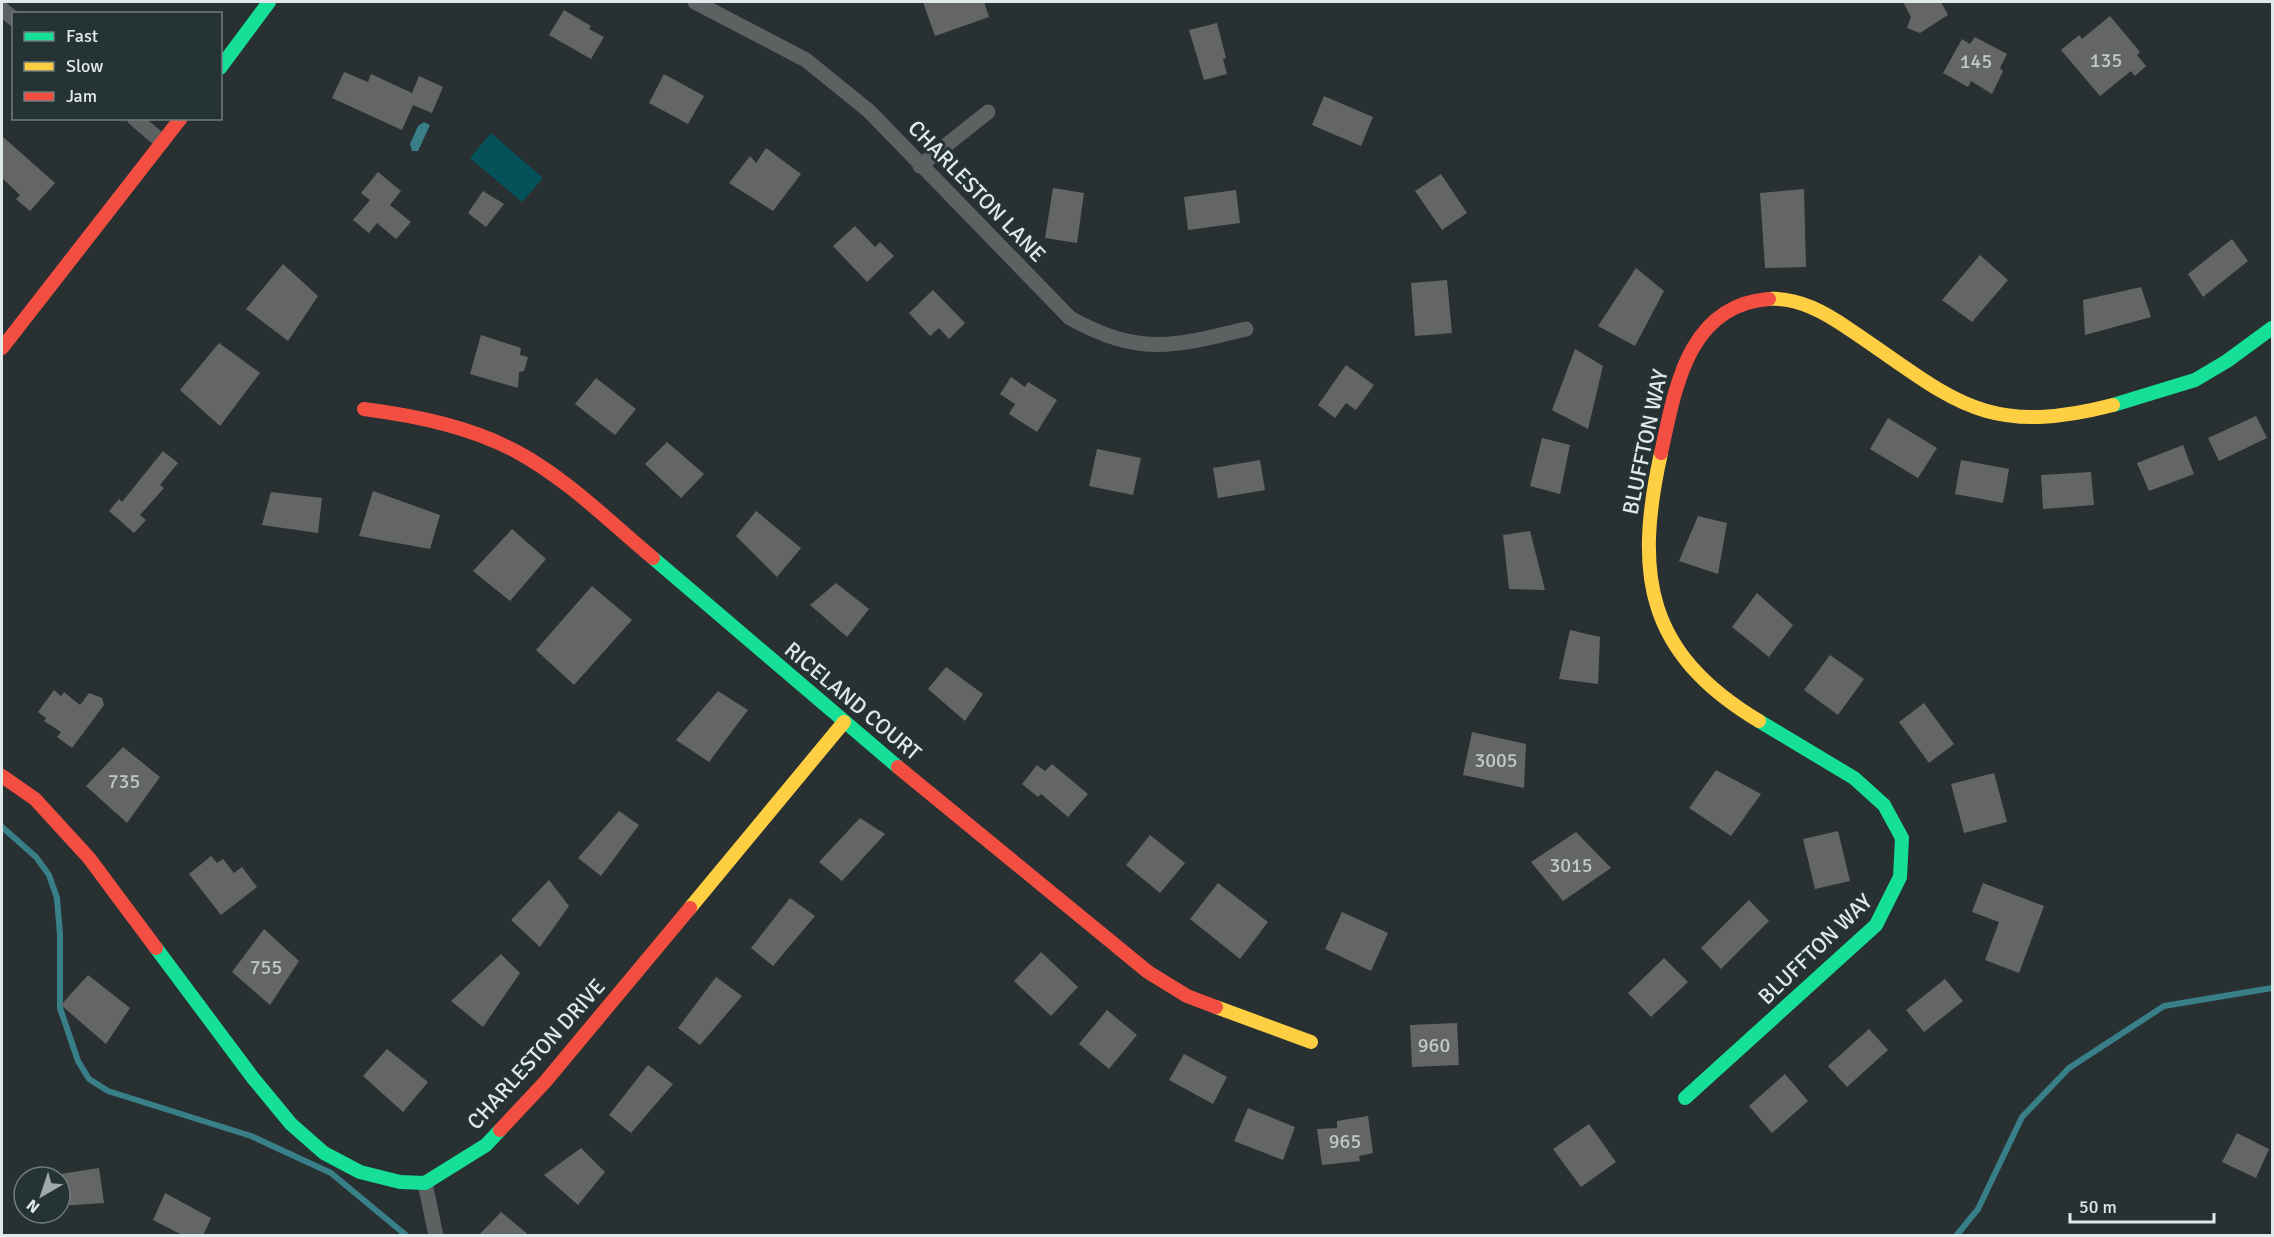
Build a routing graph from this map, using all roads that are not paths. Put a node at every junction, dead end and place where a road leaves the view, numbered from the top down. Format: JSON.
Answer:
{"nodes":[{"id":1,"x":269,"y":2,"type":"edge"},
{"id":2,"x":694,"y":2,"type":"edge"},
{"id":3,"x":222,"y":65,"type":"edge"},
{"id":4,"x":988,"y":112,"type":"dead end"},
{"id":5,"x":136,"y":120,"type":"edge"},
{"id":6,"x":179,"y":120,"type":"edge"},
{"id":7,"x":162,"y":142,"type":"junction"},
{"id":8,"x":920,"y":166,"type":"junction"},
{"id":9,"x":2272,"y":328,"type":"edge"},
{"id":10,"x":1246,"y":329,"type":"dead end"},
{"id":11,"x":2,"y":348,"type":"edge"},
{"id":12,"x":364,"y":409,"type":"dead end"},
{"id":13,"x":844,"y":722,"type":"junction"},
{"id":14,"x":2,"y":777,"type":"edge"},
{"id":15,"x":1311,"y":1042,"type":"dead end"},
{"id":16,"x":1685,"y":1098,"type":"dead end"},
{"id":17,"x":425,"y":1183,"type":"junction"},
{"id":18,"x":436,"y":1236,"type":"edge"}],
"edges":[{"from":1,"to":3,"type":"street"},
{"from":2,"to":8,"type":"street","name":"CHARLESTON LANE"},
{"from":4,"to":8,"type":"street"},
{"from":5,"to":7,"type":"street"},
{"from":6,"to":7,"type":"street"},
{"from":7,"to":11,"type":"street"},
{"from":8,"to":10,"type":"street","name":"CHARLESTON LANE"},
{"from":9,"to":16,"type":"street","name":"BLUFFTON WAY"},
{"from":12,"to":13,"type":"street","name":"RICELAND COURT"},
{"from":13,"to":15,"type":"street","name":"RICELAND COURT"},
{"from":13,"to":17,"type":"street","name":"CHARLESTON DRIVE"},
{"from":14,"to":17,"type":"street"},
{"from":17,"to":18,"type":"street"}]}
